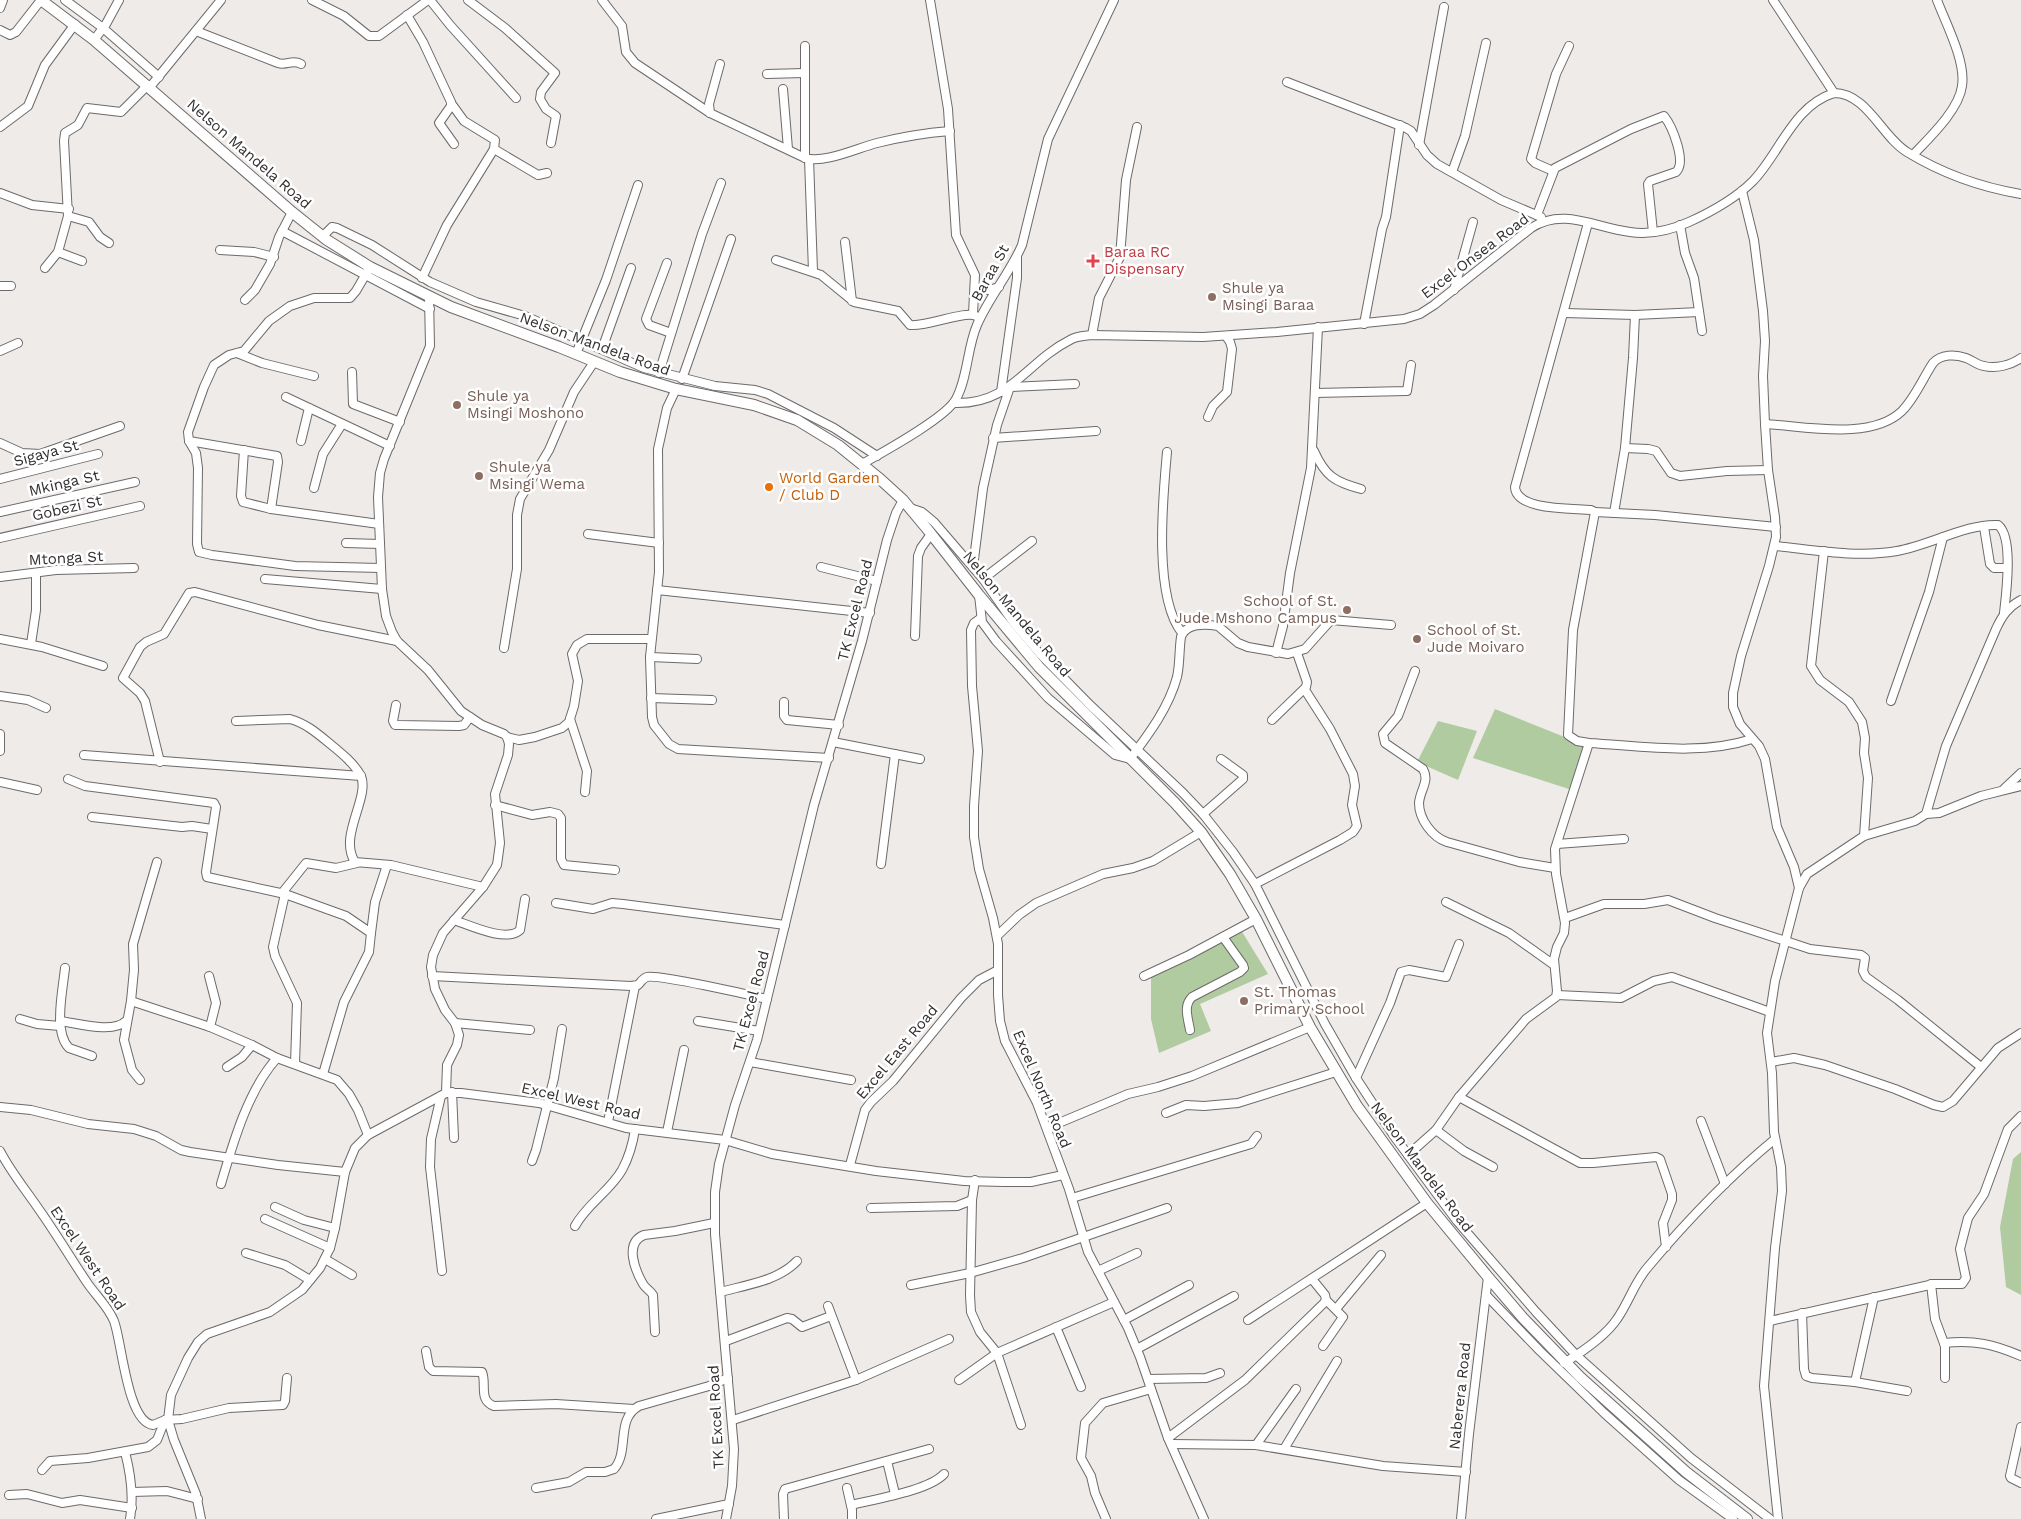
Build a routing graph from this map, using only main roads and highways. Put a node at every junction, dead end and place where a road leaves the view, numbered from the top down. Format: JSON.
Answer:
{"nodes":[{"id":1,"x":41,"y":0,"type":"edge"},
{"id":2,"x":1747,"y":1519,"type":"edge"}],
"edges":[{"from":1,"to":2,"type":"main road","name":"Nelson Mandela Road"}]}
